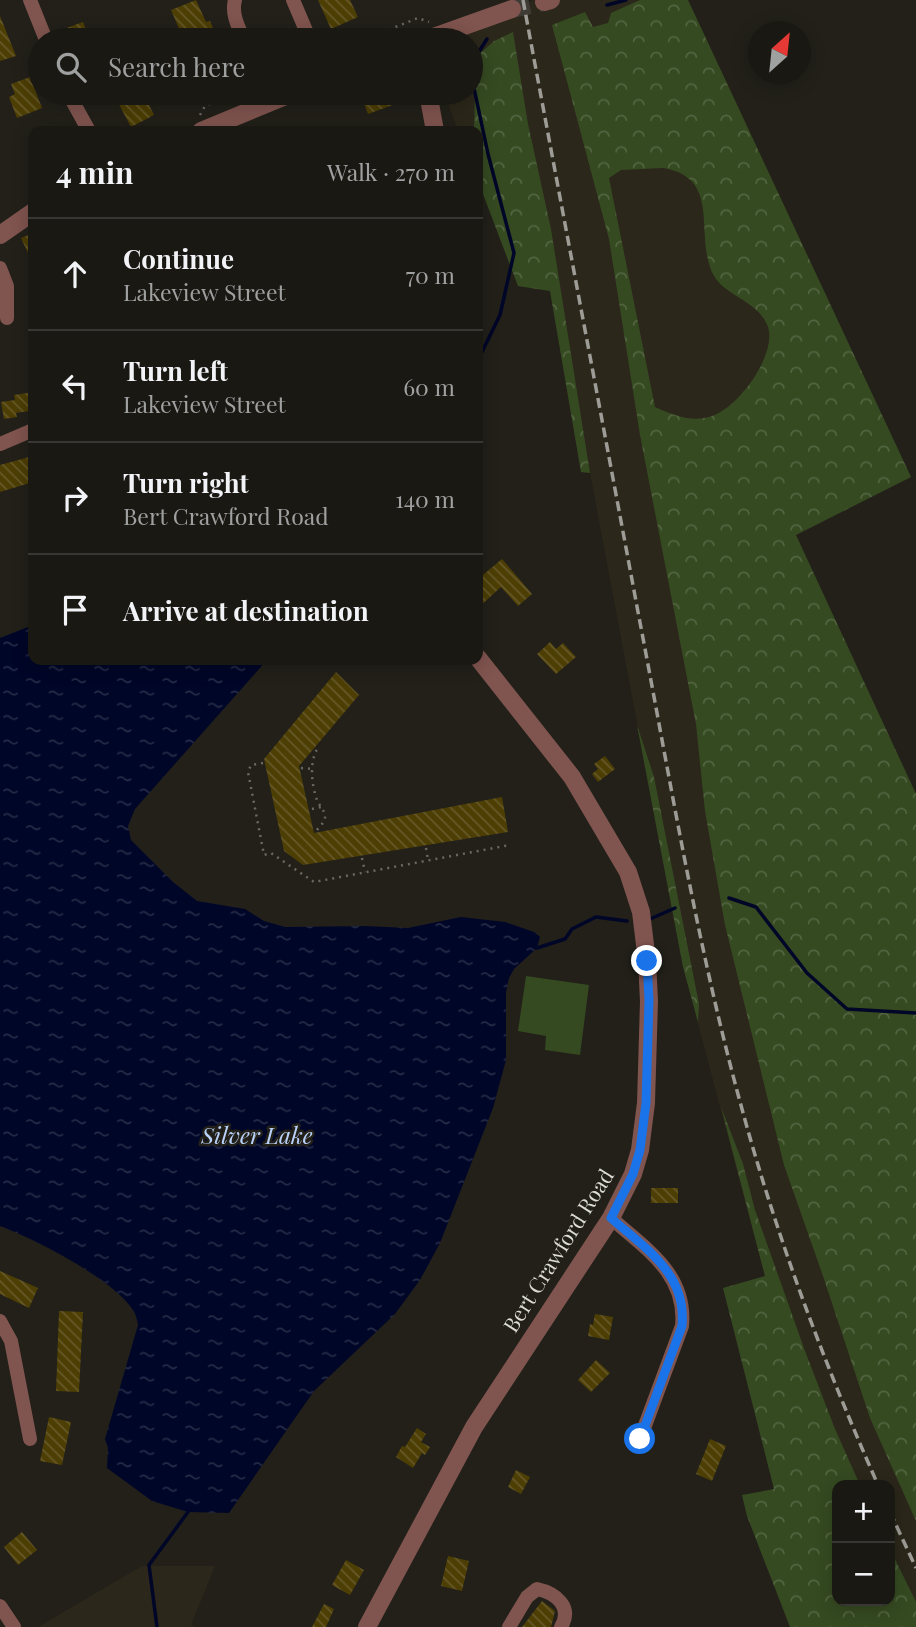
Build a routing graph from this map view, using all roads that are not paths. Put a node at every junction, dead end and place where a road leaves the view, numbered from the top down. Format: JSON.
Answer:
{"nodes":[{"id":1,"x":30,"y":0,"type":"edge"},
{"id":2,"x":235,"y":0,"type":"edge"},
{"id":3,"x":293,"y":0,"type":"edge"},
{"id":4,"x":512,"y":9,"type":"tunnel mouth"},
{"id":5,"x":41,"y":28,"type":"edge"},
{"id":6,"x":238,"y":28,"type":"edge"},
{"id":7,"x":305,"y":28,"type":"edge"},
{"id":8,"x":459,"y":28,"type":"edge"},
{"id":9,"x":75,"y":105,"type":"edge"},
{"id":10,"x":249,"y":105,"type":"edge"},
{"id":11,"x":431,"y":105,"type":"edge"},
{"id":12,"x":200,"y":124,"type":"edge"},
{"id":13,"x":86,"y":126,"type":"edge"},
{"id":14,"x":435,"y":126,"type":"edge"},
{"id":15,"x":28,"y":215,"type":"edge"},
{"id":16,"x":0,"y":235,"type":"edge"},
{"id":17,"x":0,"y":268,"type":"edge"},
{"id":18,"x":8,"y":318,"type":"dead end"},
{"id":19,"x":28,"y":432,"type":"edge"},
{"id":20,"x":0,"y":444,"type":"edge"},
{"id":21,"x":483,"y":664,"type":"edge"},
{"id":22,"x":611,"y":1218,"type":"junction"},
{"id":23,"x":0,"y":1321,"type":"edge"},
{"id":24,"x":30,"y":1439,"type":"dead end"},
{"id":25,"x":640,"y":1439,"type":"dead end"},
{"id":26,"x":0,"y":1606,"type":"edge"},
{"id":27,"x":15,"y":1627,"type":"edge"},
{"id":28,"x":367,"y":1627,"type":"edge"},
{"id":29,"x":509,"y":1627,"type":"edge"},
{"id":30,"x":562,"y":1627,"type":"edge"}],
"edges":[{"from":1,"to":5,"type":"street"},
{"from":2,"to":6,"type":"street"},
{"from":3,"to":7,"type":"street"},
{"from":4,"to":8,"type":"street"},
{"from":9,"to":13,"type":"street"},
{"from":10,"to":12,"type":"street"},
{"from":11,"to":14,"type":"street"},
{"from":15,"to":16,"type":"street"},
{"from":17,"to":18,"type":"street"},
{"from":19,"to":20,"type":"street"},
{"from":21,"to":22,"type":"street","name":"Bert Crawford Road"},
{"from":22,"to":25,"type":"street"},
{"from":22,"to":28,"type":"street","name":"Bert Crawford Road"},
{"from":23,"to":24,"type":"street"},
{"from":26,"to":27,"type":"street"},
{"from":29,"to":30,"type":"street"}]}
